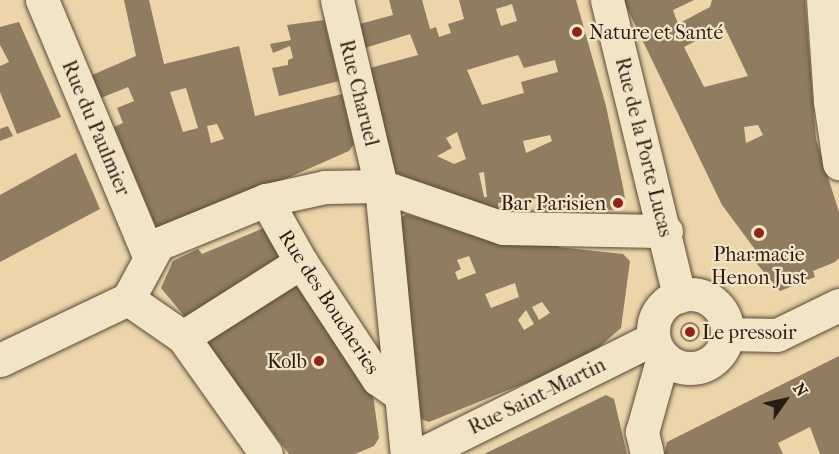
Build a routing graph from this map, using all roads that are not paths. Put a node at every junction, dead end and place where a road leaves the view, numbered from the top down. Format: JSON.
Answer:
{"nodes":[{"id":1,"x":42,"y":0,"type":"edge"},
{"id":2,"x":337,"y":0,"type":"edge"},
{"id":3,"x":607,"y":0,"type":"edge"},
{"id":4,"x":823,"y":0,"type":"edge"},
{"id":5,"x":839,"y":163,"type":"edge"},
{"id":6,"x":381,"y":186,"type":"junction"},
{"id":7,"x":266,"y":200,"type":"junction"},
{"id":8,"x":666,"y":231,"type":"junction"},
{"id":9,"x":149,"y":256,"type":"junction"},
{"id":10,"x":301,"y":262,"type":"junction"},
{"id":11,"x":679,"y":296,"type":"junction"},
{"id":12,"x":128,"y":299,"type":"junction"},
{"id":13,"x":839,"y":305,"type":"edge"},
{"id":14,"x":727,"y":334,"type":"junction"},
{"id":15,"x":183,"y":338,"type":"junction"},
{"id":16,"x":658,"y":348,"type":"junction"},
{"id":17,"x":0,"y":360,"type":"edge"},
{"id":18,"x":401,"y":395,"type":"junction"},
{"id":19,"x":266,"y":454,"type":"edge"},
{"id":20,"x":407,"y":454,"type":"edge"},
{"id":21,"x":421,"y":454,"type":"edge"},
{"id":22,"x":647,"y":454,"type":"edge"}],
"edges":[{"from":1,"to":9,"type":"street","name":"Rue du Paulmier"},
{"from":2,"to":6,"type":"street","name":"Rue Charuel"},
{"from":3,"to":8,"type":"street","name":"Rue de la Porte Lucas"},
{"from":4,"to":5,"type":"street"},
{"from":6,"to":7,"type":"street"},
{"from":6,"to":8,"type":"street"},
{"from":6,"to":18,"type":"street","name":"Rue des Boucheries"},
{"from":7,"to":9,"type":"street"},
{"from":7,"to":10,"type":"street","name":"Rue des Boucheries"},
{"from":8,"to":11,"type":"street","name":"Rue de la Porte Lucas"},
{"from":9,"to":12,"type":"street"},
{"from":10,"to":15,"type":"street"},
{"from":10,"to":18,"type":"street","name":"Rue des Boucheries"},
{"from":11,"to":14,"type":"street"},
{"from":11,"to":16,"type":"street"},
{"from":12,"to":15,"type":"street"},
{"from":12,"to":17,"type":"street"},
{"from":13,"to":14,"type":"street"},
{"from":14,"to":16,"type":"street"},
{"from":15,"to":19,"type":"street"},
{"from":16,"to":21,"type":"street","name":"Rue Saint-Martin"},
{"from":16,"to":22,"type":"street"},
{"from":18,"to":20,"type":"street","name":"Rue des Boucheries"}]}
